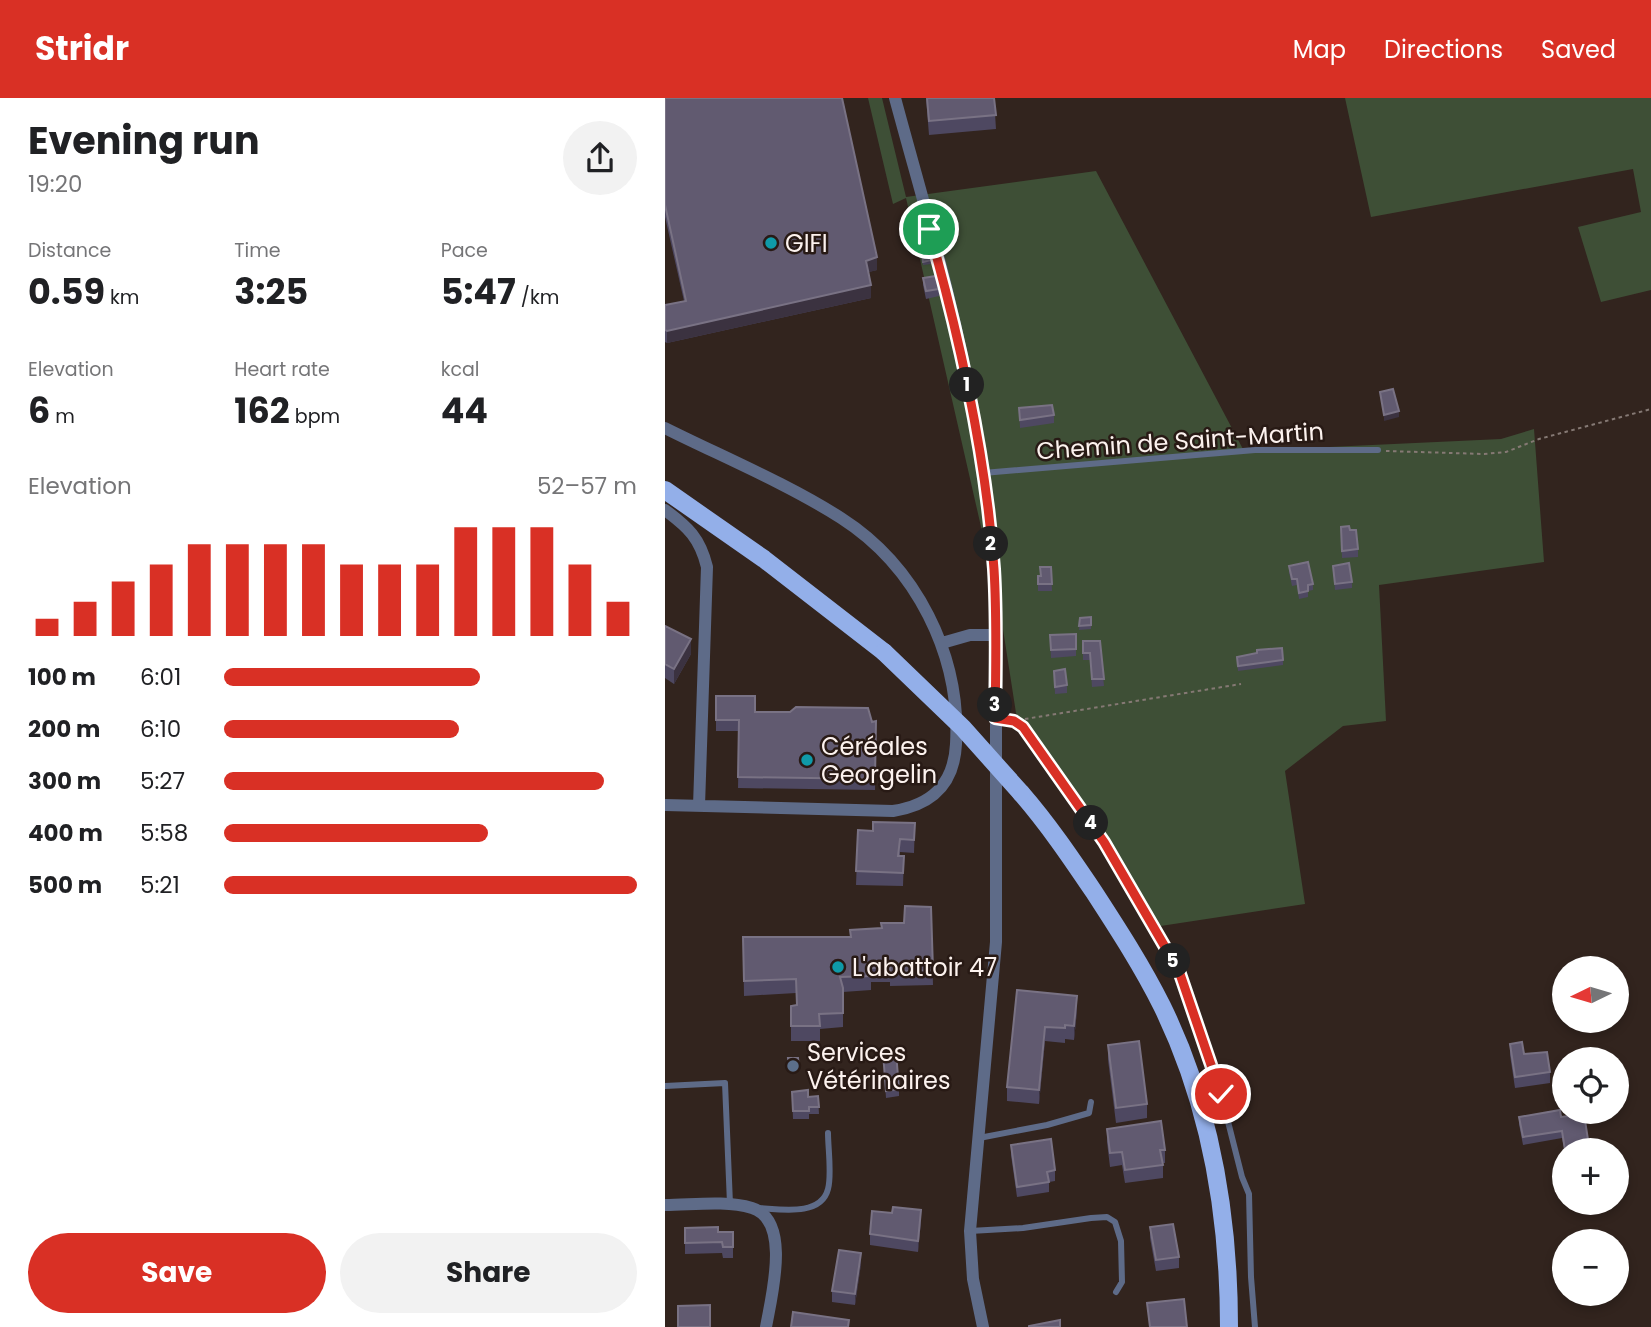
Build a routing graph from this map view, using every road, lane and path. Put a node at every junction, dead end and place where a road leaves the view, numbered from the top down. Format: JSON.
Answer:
{"nodes":[{"id":1,"x":895,"y":98,"type":"edge"},
{"id":2,"x":1651,"y":409,"type":"edge"},
{"id":3,"x":665,"y":428,"type":"edge"},
{"id":4,"x":1378,"y":450,"type":"joint"},
{"id":5,"x":983,"y":473,"type":"junction"},
{"id":6,"x":665,"y":490,"type":"edge"},
{"id":7,"x":665,"y":510,"type":"edge"},
{"id":8,"x":995,"y":635,"type":"junction"},
{"id":9,"x":941,"y":643,"type":"junction"},
{"id":10,"x":1241,"y":684,"type":"dead end"},
{"id":11,"x":995,"y":718,"type":"junction"},
{"id":12,"x":1014,"y":721,"type":"junction"},
{"id":13,"x":665,"y":805,"type":"edge"},
{"id":14,"x":699,"y":806,"type":"junction"},
{"id":15,"x":665,"y":1086,"type":"edge"},
{"id":16,"x":1091,"y":1102,"type":"dead end"},
{"id":17,"x":828,"y":1133,"type":"dead end"},
{"id":18,"x":977,"y":1138,"type":"junction"},
{"id":19,"x":665,"y":1205,"type":"edge"},
{"id":20,"x":730,"y":1206,"type":"junction"},
{"id":21,"x":751,"y":1207,"type":"junction"},
{"id":22,"x":970,"y":1231,"type":"junction"},
{"id":23,"x":1116,"y":1292,"type":"dead end"},
{"id":24,"x":766,"y":1327,"type":"edge"},
{"id":25,"x":983,"y":1327,"type":"edge"},
{"id":26,"x":1229,"y":1327,"type":"edge"},
{"id":27,"x":1255,"y":1327,"type":"edge"}],
"edges":[{"from":1,"to":5,"type":"street"},
{"from":2,"to":4,"type":"path"},
{"from":3,"to":9,"type":"street"},
{"from":4,"to":5,"type":"lane","name":"Chemin de Saint-Martin"},
{"from":5,"to":8,"type":"street"},
{"from":6,"to":26,"type":"main road","bridge":true},
{"from":7,"to":14,"type":"street"},
{"from":8,"to":9,"type":"street"},
{"from":8,"to":11,"type":"street"},
{"from":9,"to":14,"type":"street"},
{"from":10,"to":12,"type":"path"},
{"from":11,"to":12,"type":"lane"},
{"from":11,"to":18,"type":"street"},
{"from":12,"to":27,"type":"lane"},
{"from":13,"to":14,"type":"street"},
{"from":15,"to":20,"type":"lane"},
{"from":16,"to":18,"type":"lane"},
{"from":17,"to":21,"type":"lane"},
{"from":18,"to":22,"type":"street"},
{"from":19,"to":20,"type":"street"},
{"from":20,"to":21,"type":"street"},
{"from":21,"to":24,"type":"street"},
{"from":22,"to":23,"type":"lane"},
{"from":22,"to":25,"type":"street"}]}
